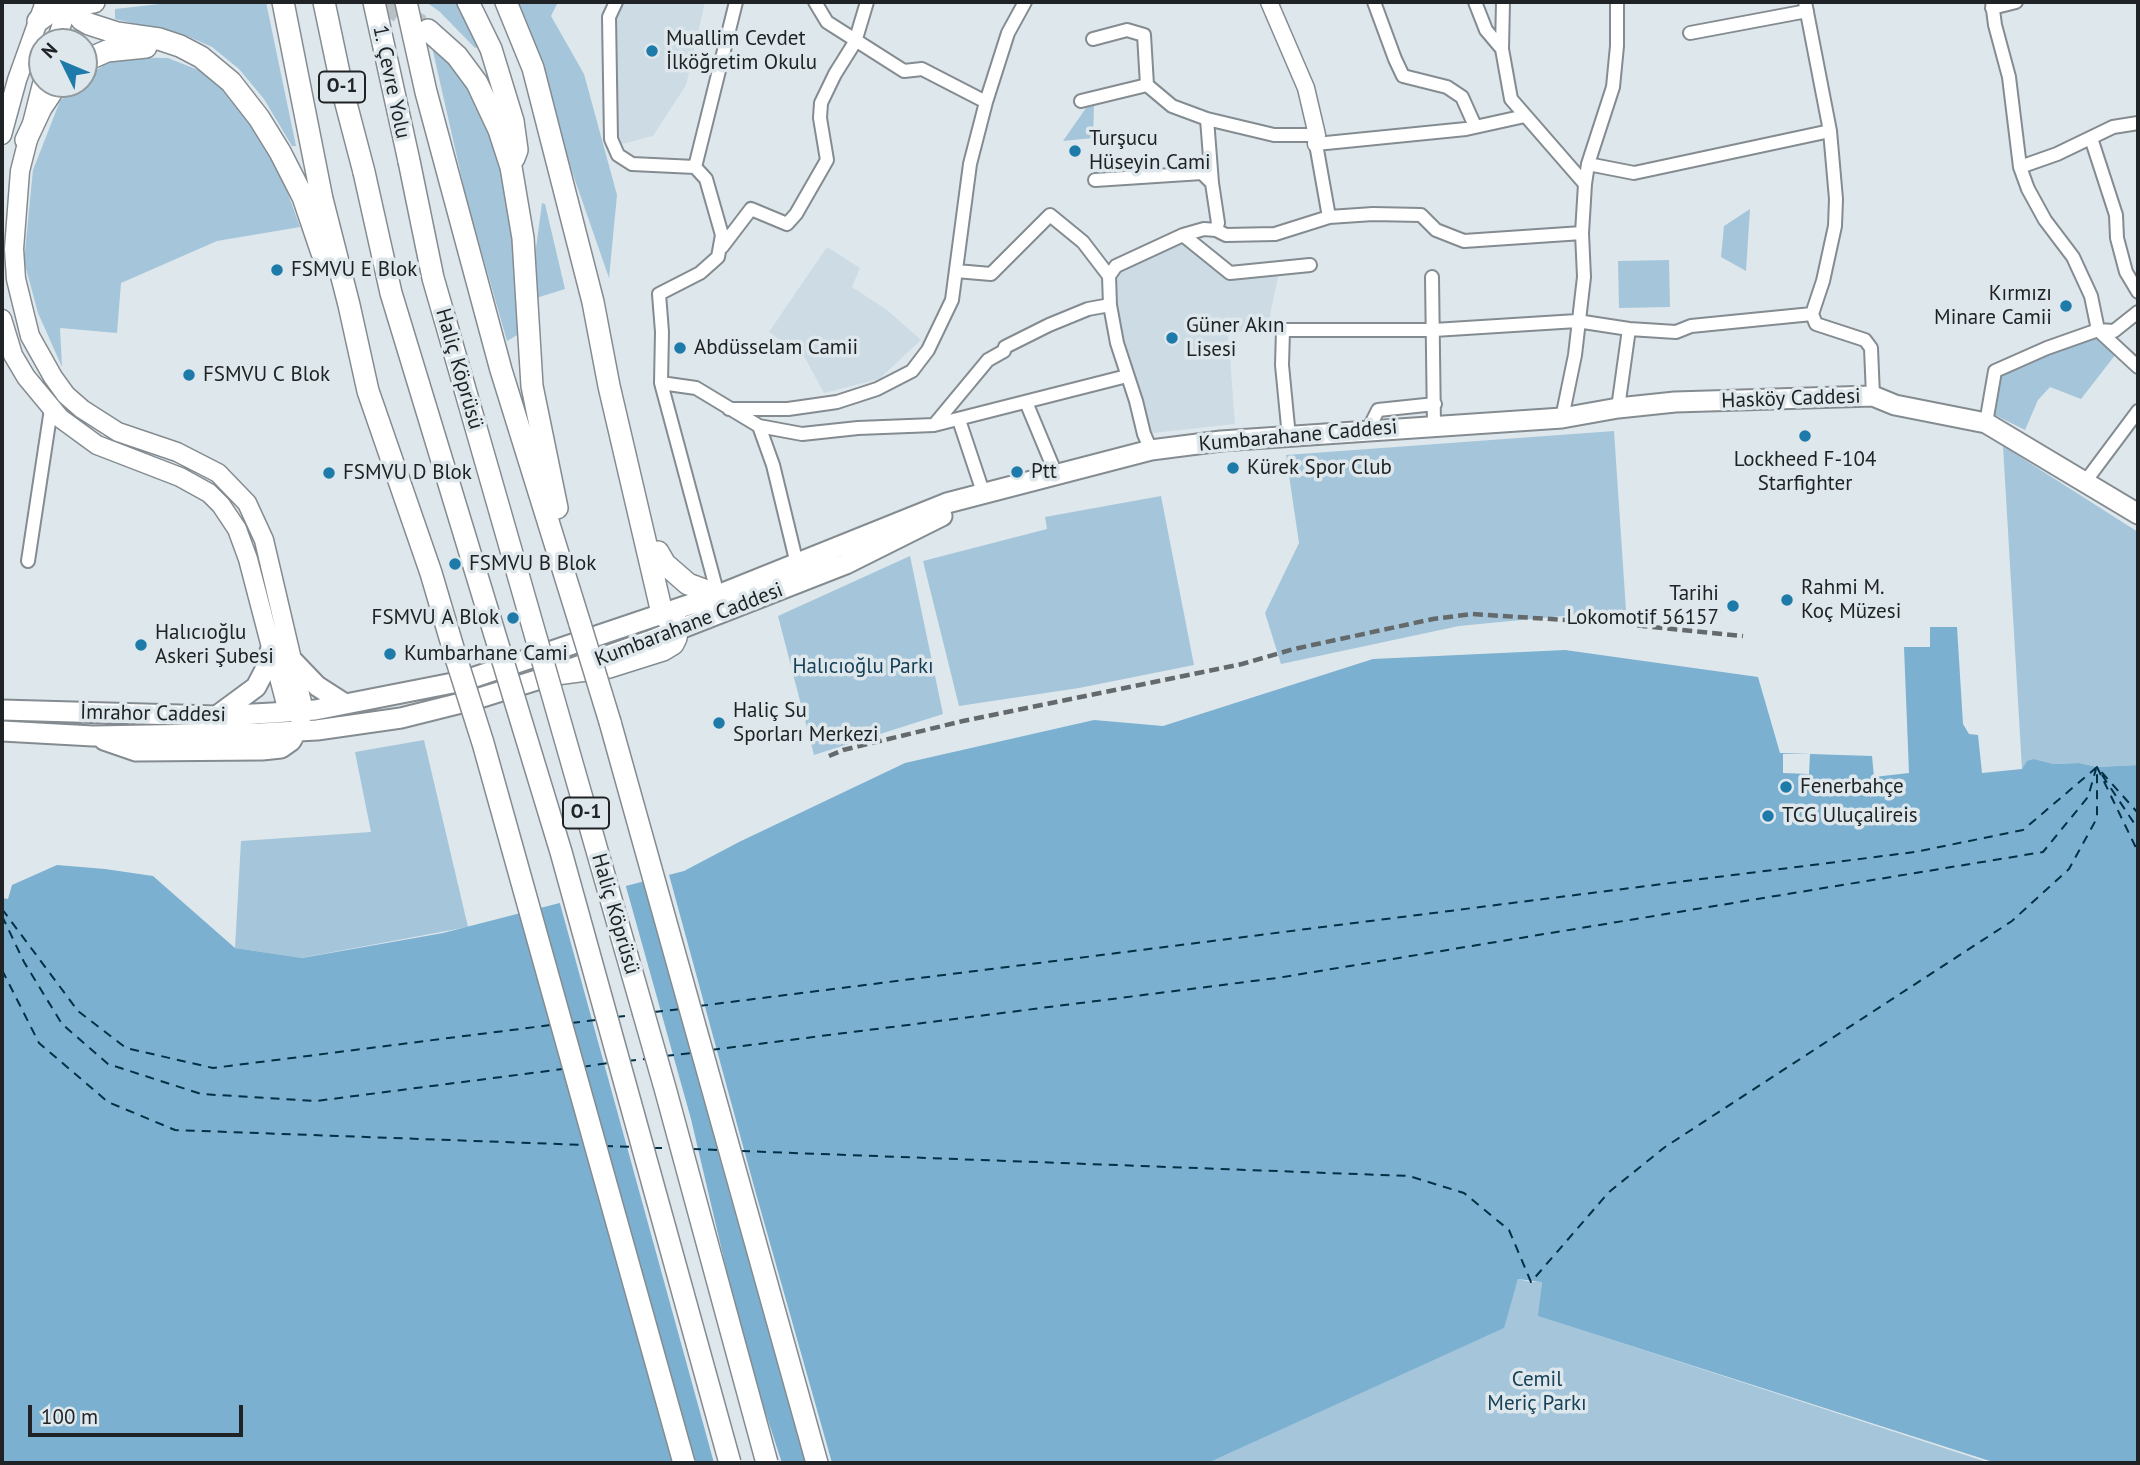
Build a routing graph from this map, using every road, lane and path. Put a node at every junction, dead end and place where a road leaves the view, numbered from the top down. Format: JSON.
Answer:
{"nodes":[{"id":1,"x":94,"y":2,"type":"edge"},
{"id":2,"x":284,"y":2,"type":"edge"},
{"id":3,"x":324,"y":2,"type":"edge"},
{"id":4,"x":374,"y":2,"type":"edge"},
{"id":5,"x":406,"y":2,"type":"edge"},
{"id":6,"x":468,"y":2,"type":"edge"},
{"id":7,"x":506,"y":2,"type":"edge"},
{"id":8,"x":616,"y":2,"type":"edge"},
{"id":9,"x":736,"y":2,"type":"edge"},
{"id":10,"x":815,"y":2,"type":"edge"},
{"id":11,"x":867,"y":2,"type":"edge"},
{"id":12,"x":1026,"y":2,"type":"edge"},
{"id":13,"x":1269,"y":2,"type":"edge"},
{"id":14,"x":1374,"y":2,"type":"edge"},
{"id":15,"x":1475,"y":2,"type":"edge"},
{"id":16,"x":1503,"y":2,"type":"edge"},
{"id":17,"x":1617,"y":2,"type":"edge"},
{"id":18,"x":2016,"y":2,"type":"edge"},
{"id":19,"x":68,"y":3,"type":"edge"},
{"id":20,"x":1992,"y":5,"type":"edge"},
{"id":21,"x":1806,"y":6,"type":"edge"},
{"id":22,"x":41,"y":11,"type":"edge"},
{"id":23,"x":60,"y":28,"type":"edge"},
{"id":24,"x":428,"y":30,"type":"tunnel mouth"},
{"id":25,"x":1690,"y":33,"type":"dead end"},
{"id":26,"x":1093,"y":39,"type":"dead end"},
{"id":27,"x":855,"y":41,"type":"junction"},
{"id":28,"x":180,"y":46,"type":"junction"},
{"id":29,"x":1502,"y":49,"type":"junction"},
{"id":30,"x":98,"y":55,"type":"edge"},
{"id":31,"x":1147,"y":85,"type":"junction"},
{"id":32,"x":38,"y":98,"type":"edge"},
{"id":33,"x":48,"y":98,"type":"edge"},
{"id":34,"x":1081,"y":101,"type":"dead end"},
{"id":35,"x":986,"y":102,"type":"junction"},
{"id":36,"x":1525,"y":116,"type":"junction"},
{"id":37,"x":1207,"y":119,"type":"junction"},
{"id":38,"x":2138,"y":123,"type":"edge"},
{"id":39,"x":1475,"y":126,"type":"junction"},
{"id":40,"x":1830,"y":131,"type":"junction"},
{"id":41,"x":2,"y":135,"type":"edge"},
{"id":42,"x":2091,"y":138,"type":"junction"},
{"id":43,"x":26,"y":140,"type":"junction"},
{"id":44,"x":1317,"y":140,"type":"junction"},
{"id":45,"x":409,"y":162,"type":"joint"},
{"id":46,"x":1588,"y":164,"type":"junction"},
{"id":47,"x":511,"y":167,"type":"junction"},
{"id":48,"x":695,"y":167,"type":"junction"},
{"id":49,"x":2020,"y":167,"type":"junction"},
{"id":50,"x":1095,"y":180,"type":"dead end"},
{"id":51,"x":307,"y":181,"type":"junction"},
{"id":52,"x":1212,"y":183,"type":"junction"},
{"id":53,"x":1585,"y":184,"type":"junction"},
{"id":54,"x":1329,"y":217,"type":"junction"},
{"id":55,"x":1216,"y":230,"type":"junction"},
{"id":56,"x":1582,"y":233,"type":"junction"},
{"id":57,"x":1183,"y":235,"type":"junction"},
{"id":58,"x":719,"y":251,"type":"junction"},
{"id":59,"x":1310,"y":265,"type":"dead end"},
{"id":60,"x":956,"y":271,"type":"junction"},
{"id":61,"x":1109,"y":276,"type":"junction"},
{"id":62,"x":1432,"y":277,"type":"dead end"},
{"id":63,"x":2138,"y":292,"type":"edge"},
{"id":64,"x":1110,"y":305,"type":"junction"},
{"id":65,"x":2138,"y":312,"type":"edge"},
{"id":66,"x":1812,"y":314,"type":"junction"},
{"id":67,"x":2,"y":319,"type":"edge"},
{"id":68,"x":1577,"y":321,"type":"junction"},
{"id":69,"x":1629,"y":329,"type":"junction"},
{"id":70,"x":1434,"y":330,"type":"junction"},
{"id":71,"x":2098,"y":330,"type":"junction"},
{"id":72,"x":600,"y":331,"type":"junction"},
{"id":73,"x":2138,"y":367,"type":"edge"},
{"id":74,"x":1128,"y":376,"type":"junction"},
{"id":75,"x":661,"y":383,"type":"junction"},
{"id":76,"x":1873,"y":396,"type":"junction"},
{"id":77,"x":1026,"y":402,"type":"junction"},
{"id":78,"x":1434,"y":404,"type":"junction"},
{"id":79,"x":1618,"y":408,"type":"junction"},
{"id":80,"x":51,"y":409,"type":"junction"},
{"id":81,"x":729,"y":409,"type":"junction"},
{"id":82,"x":2136,"y":417,"type":"edge"},
{"id":83,"x":1562,"y":418,"type":"junction"},
{"id":84,"x":959,"y":420,"type":"junction"},
{"id":85,"x":1986,"y":423,"type":"junction"},
{"id":86,"x":934,"y":425,"type":"junction"},
{"id":87,"x":759,"y":426,"type":"junction"},
{"id":88,"x":1434,"y":426,"type":"junction"},
{"id":89,"x":1368,"y":430,"type":"junction"},
{"id":90,"x":1289,"y":437,"type":"junction"},
{"id":91,"x":1151,"y":450,"type":"junction"},
{"id":92,"x":1056,"y":474,"type":"junction"},
{"id":93,"x":2085,"y":482,"type":"junction"},
{"id":94,"x":984,"y":495,"type":"junction"},
{"id":95,"x":2109,"y":496,"type":"junction"},
{"id":96,"x":2138,"y":514,"type":"edge"},
{"id":97,"x":2138,"y":520,"type":"edge"},
{"id":98,"x":658,"y":552,"type":"junction"},
{"id":99,"x":28,"y":561,"type":"dead end"},
{"id":100,"x":797,"y":564,"type":"junction"},
{"id":101,"x":718,"y":595,"type":"junction"},
{"id":102,"x":670,"y":617,"type":"junction"},
{"id":103,"x":580,"y":624,"type":"junction"},
{"id":104,"x":270,"y":651,"type":"junction"},
{"id":105,"x":294,"y":662,"type":"junction"},
{"id":106,"x":556,"y":674,"type":"joint"},
{"id":107,"x":345,"y":704,"type":"junction"},
{"id":108,"x":2,"y":710,"type":"edge"},
{"id":109,"x":216,"y":716,"type":"junction"},
{"id":110,"x":297,"y":718,"type":"junction"},
{"id":111,"x":2,"y":731,"type":"edge"},
{"id":112,"x":684,"y":1463,"type":"edge"},
{"id":113,"x":730,"y":1463,"type":"edge"},
{"id":114,"x":767,"y":1463,"type":"edge"},
{"id":115,"x":817,"y":1463,"type":"edge"}],
"edges":[{"from":1,"to":19,"type":"highway"},
{"from":2,"to":51,"type":"highway"},
{"from":3,"to":113,"type":"highway","name":"Haliç Köprüsü","number":"O-1","bridge":true},
{"from":4,"to":45,"type":"highway","name":"1. Çevre Yolu","number":"O-1"},
{"from":5,"to":103,"type":"highway"},
{"from":6,"to":47,"type":"highway"},
{"from":7,"to":72,"type":"highway"},
{"from":8,"to":48,"type":"street"},
{"from":9,"to":48,"type":"street"},
{"from":10,"to":27,"type":"street"},
{"from":11,"to":27,"type":"street"},
{"from":12,"to":35,"type":"street"},
{"from":13,"to":44,"type":"street"},
{"from":14,"to":39,"type":"street"},
{"from":15,"to":29,"type":"street"},
{"from":16,"to":29,"type":"street"},
{"from":17,"to":46,"type":"street"},
{"from":18,"to":20,"type":"street"},
{"from":19,"to":22,"type":"highway"},
{"from":19,"to":23,"type":"main road"},
{"from":19,"to":28,"type":"highway"},
{"from":20,"to":49,"type":"street"},
{"from":21,"to":25,"type":"street"},
{"from":21,"to":40,"type":"street"},
{"from":22,"to":41,"type":"main road"},
{"from":24,"to":47,"type":"highway"},
{"from":26,"to":31,"type":"street"},
{"from":27,"to":35,"type":"street"},
{"from":27,"to":58,"type":"street"},
{"from":28,"to":30,"type":"highway"},
{"from":28,"to":51,"type":"highway"},
{"from":29,"to":36,"type":"street"},
{"from":31,"to":34,"type":"street"},
{"from":31,"to":37,"type":"street"},
{"from":32,"to":43,"type":"main road"},
{"from":33,"to":43,"type":"highway"},
{"from":35,"to":60,"type":"street"},
{"from":36,"to":39,"type":"street"},
{"from":36,"to":53,"type":"street"},
{"from":37,"to":44,"type":"street"},
{"from":37,"to":52,"type":"street"},
{"from":38,"to":42,"type":"street"},
{"from":39,"to":44,"type":"street"},
{"from":40,"to":46,"type":"street"},
{"from":40,"to":66,"type":"street"},
{"from":42,"to":49,"type":"street"},
{"from":42,"to":63,"type":"street"},
{"from":43,"to":105,"type":"main road"},
{"from":44,"to":54,"type":"street"},
{"from":45,"to":114,"type":"highway","name":"Haliç Köprüsü","number":"O-1","bridge":true},
{"from":46,"to":53,"type":"street"},
{"from":47,"to":103,"type":"highway"},
{"from":48,"to":58,"type":"street"},
{"from":49,"to":71,"type":"street"},
{"from":50,"to":52,"type":"street"},
{"from":51,"to":112,"type":"highway","bridge":true},
{"from":52,"to":55,"type":"street"},
{"from":53,"to":56,"type":"street"},
{"from":54,"to":55,"type":"street"},
{"from":54,"to":56,"type":"street"},
{"from":55,"to":57,"type":"street"},
{"from":56,"to":68,"type":"street"},
{"from":57,"to":59,"type":"street"},
{"from":57,"to":61,"type":"street"},
{"from":58,"to":75,"type":"street"},
{"from":60,"to":61,"type":"street"},
{"from":60,"to":81,"type":"street"},
{"from":61,"to":64,"type":"street"},
{"from":62,"to":70,"type":"street"},
{"from":64,"to":74,"type":"street"},
{"from":64,"to":86,"type":"street"},
{"from":65,"to":71,"type":"street"},
{"from":66,"to":69,"type":"street"},
{"from":66,"to":76,"type":"street"},
{"from":67,"to":80,"type":"main road"},
{"from":68,"to":69,"type":"street"},
{"from":68,"to":70,"type":"street"},
{"from":68,"to":83,"type":"street"},
{"from":69,"to":79,"type":"street"},
{"from":70,"to":78,"type":"street"},
{"from":70,"to":90,"type":"street"},
{"from":71,"to":73,"type":"street"},
{"from":71,"to":85,"type":"street"},
{"from":72,"to":98,"type":"highway"},
{"from":72,"to":102,"type":"highway"},
{"from":74,"to":77,"type":"street"},
{"from":74,"to":91,"type":"street"},
{"from":75,"to":81,"type":"street"},
{"from":75,"to":101,"type":"street"},
{"from":76,"to":79,"type":"main road","name":"Hasköy Caddesi"},
{"from":76,"to":85,"type":"main road","name":"Hasköy Caddesi"},
{"from":77,"to":84,"type":"street"},
{"from":77,"to":92,"type":"street"},
{"from":78,"to":88,"type":"street"},
{"from":78,"to":89,"type":"street"},
{"from":79,"to":83,"type":"main road","name":"Kumbarahane Caddesi"},
{"from":80,"to":99,"type":"street"},
{"from":80,"to":104,"type":"main road"},
{"from":81,"to":87,"type":"street"},
{"from":82,"to":93,"type":"street"},
{"from":83,"to":88,"type":"main road","name":"Kumbarahane Caddesi"},
{"from":84,"to":86,"type":"street"},
{"from":84,"to":94,"type":"street"},
{"from":85,"to":93,"type":"main road","name":"Hasköy Caddesi"},
{"from":86,"to":87,"type":"street"},
{"from":87,"to":100,"type":"street"},
{"from":88,"to":89,"type":"main road","name":"Kumbarahane Caddesi"},
{"from":89,"to":90,"type":"main road","name":"Kumbarahane Caddesi"},
{"from":90,"to":91,"type":"main road","name":"Kumbarahane Caddesi"},
{"from":91,"to":92,"type":"main road","name":"Kumbarahane Caddesi"},
{"from":92,"to":94,"type":"main road","name":"Kumbarahane Caddesi"},
{"from":93,"to":95,"type":"main road","name":"Hasköy Caddesi"},
{"from":94,"to":100,"type":"main road","name":"Kumbarahane Caddesi"},
{"from":94,"to":102,"type":"main road","name":"Kumbarahane Caddesi"},
{"from":95,"to":96,"type":"main road"},
{"from":95,"to":97,"type":"main road"},
{"from":98,"to":101,"type":"highway"},
{"from":98,"to":102,"type":"highway"},
{"from":100,"to":101,"type":"main road","name":"Kumbarahane Caddesi"},
{"from":101,"to":102,"type":"main road","name":"Kumbarahane Caddesi"},
{"from":102,"to":106,"type":"highway"},
{"from":102,"to":107,"type":"main road","name":"Kumbarahane Caddesi"},
{"from":103,"to":115,"type":"highway","bridge":true},
{"from":104,"to":109,"type":"main road"},
{"from":104,"to":110,"type":"main road"},
{"from":105,"to":107,"type":"main road"},
{"from":105,"to":110,"type":"main road"},
{"from":106,"to":110,"type":"main road"},
{"from":107,"to":110,"type":"main road","name":"Kumbarahane Caddesi"},
{"from":108,"to":109,"type":"main road","name":"İmrahor Caddesi"},
{"from":109,"to":110,"type":"main road","name":"İmrahor Caddesi"},
{"from":110,"to":111,"type":"main road","name":"İmrahor Caddesi"}]}
